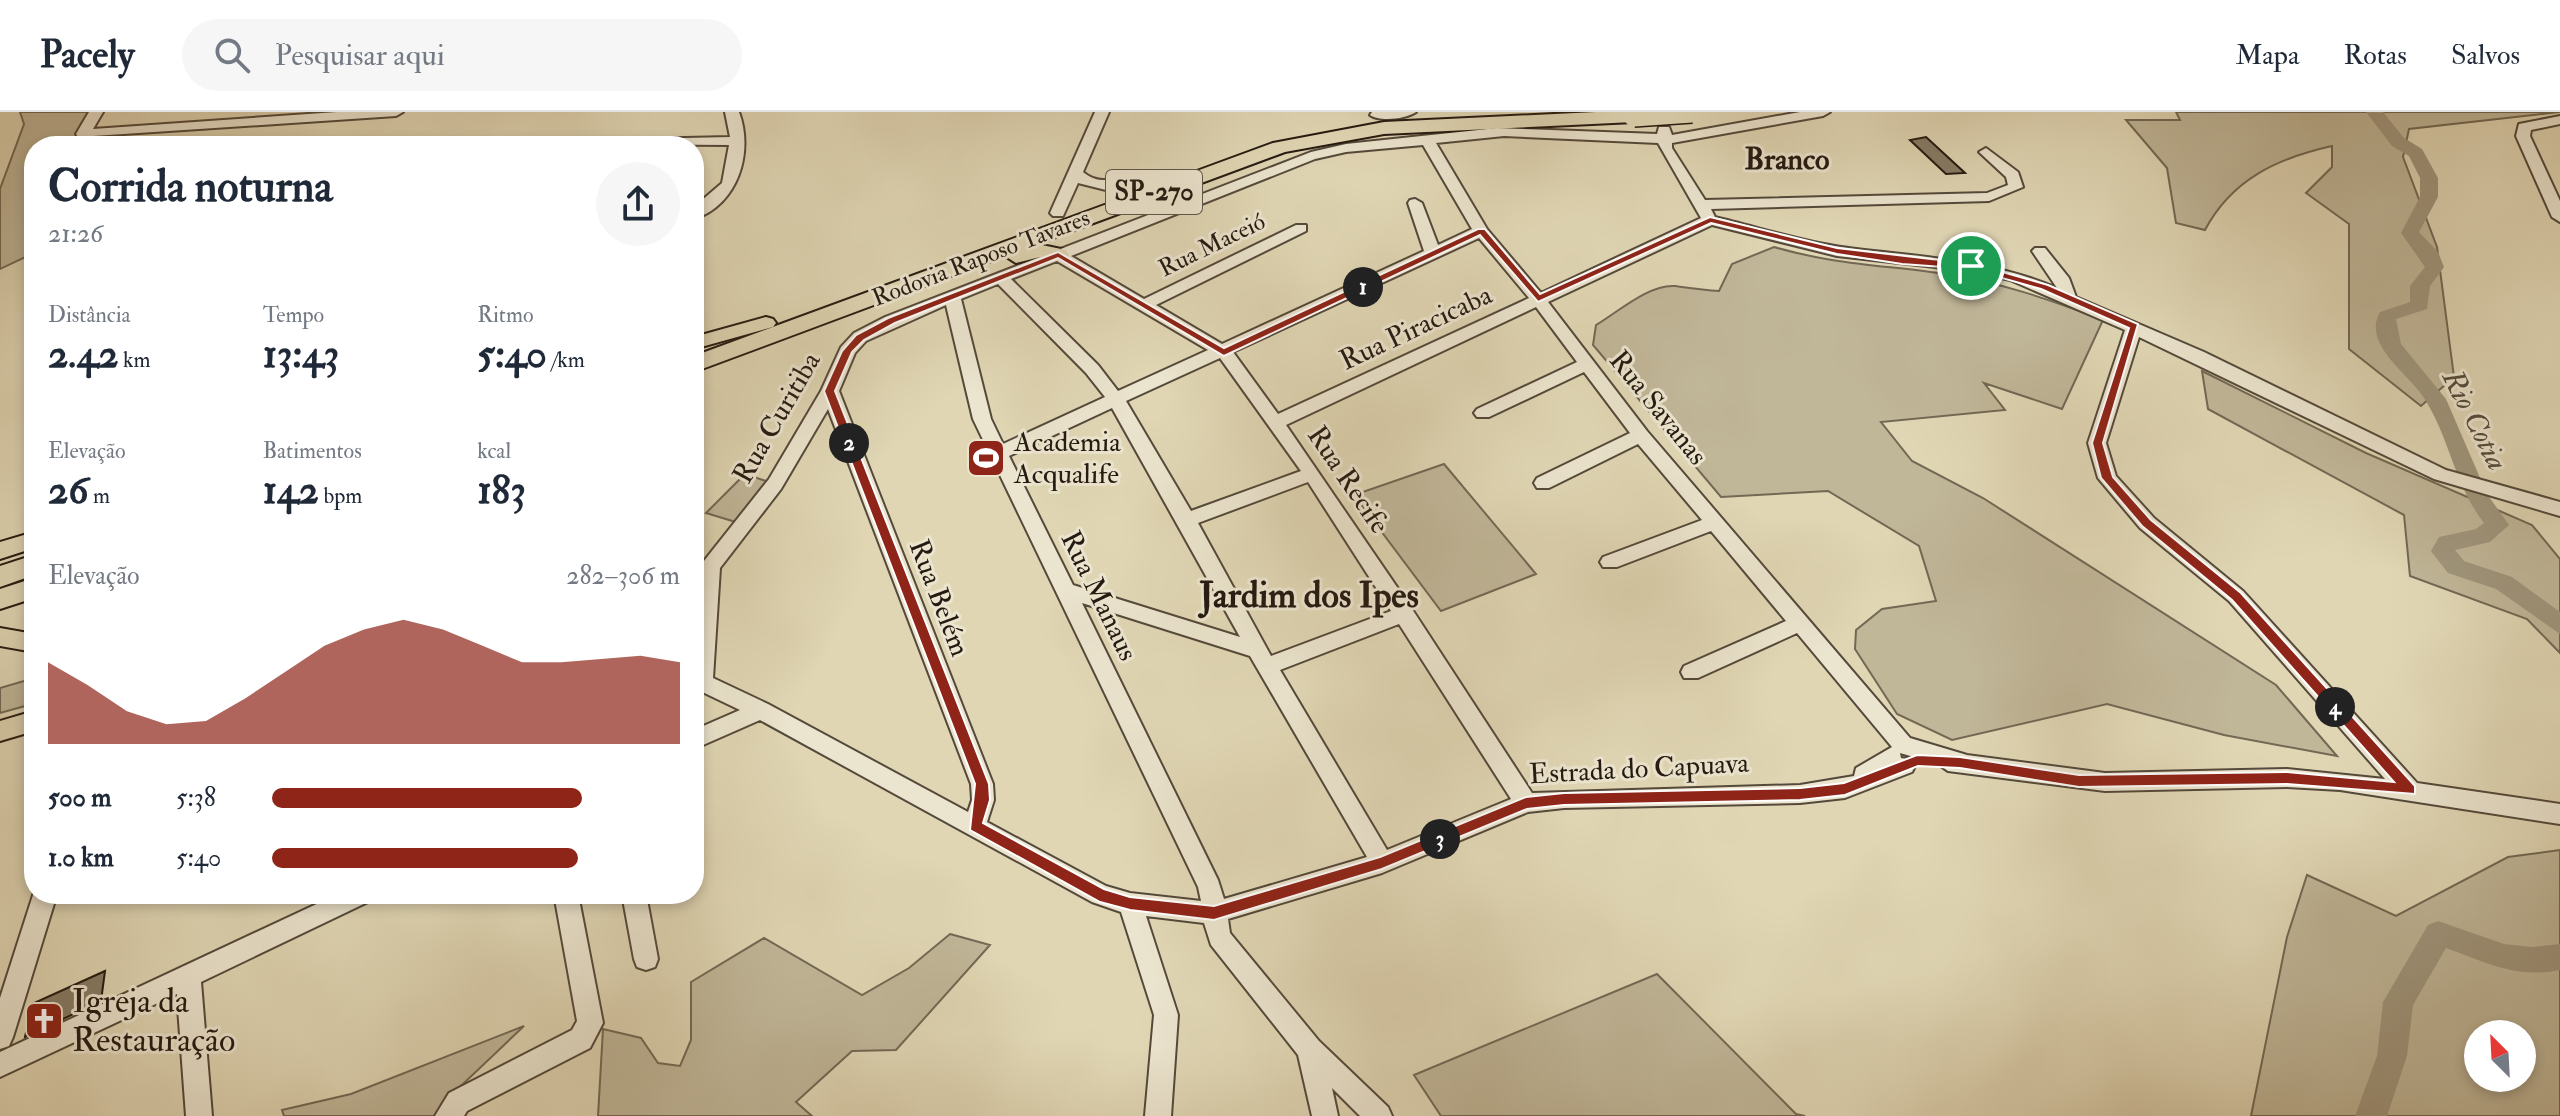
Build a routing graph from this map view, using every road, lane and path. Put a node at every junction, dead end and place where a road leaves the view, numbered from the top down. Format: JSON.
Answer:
{"nodes":[{"id":1,"x":96,"y":112,"type":"edge"},
{"id":2,"x":396,"y":112,"type":"edge"},
{"id":3,"x":732,"y":112,"type":"edge"},
{"id":4,"x":1102,"y":112,"type":"edge"},
{"id":5,"x":1409,"y":112,"type":"edge"},
{"id":6,"x":1468,"y":112,"type":"edge"},
{"id":7,"x":1694,"y":112,"type":"edge"},
{"id":8,"x":1823,"y":112,"type":"edge"},
{"id":9,"x":1643,"y":114,"type":"edge"},
{"id":10,"x":1377,"y":115,"type":"junction"},
{"id":11,"x":1664,"y":118,"type":"edge"},
{"id":12,"x":2560,"y":120,"type":"edge"},
{"id":13,"x":1507,"y":132,"type":"junction"},
{"id":14,"x":1349,"y":133,"type":"junction"},
{"id":15,"x":1704,"y":135,"type":"junction"},
{"id":16,"x":1625,"y":139,"type":"junction"},
{"id":17,"x":734,"y":141,"type":"junction"},
{"id":18,"x":704,"y":142,"type":"edge"},
{"id":19,"x":1667,"y":142,"type":"junction"},
{"id":20,"x":1431,"y":147,"type":"junction"},
{"id":21,"x":1986,"y":152,"type":"dead end"},
{"id":22,"x":1076,"y":173,"type":"junction"},
{"id":23,"x":1140,"y":179,"type":"junction"},
{"id":24,"x":1415,"y":203,"type":"dead end"},
{"id":25,"x":704,"y":205,"type":"edge"},
{"id":26,"x":1706,"y":212,"type":"junction"},
{"id":27,"x":1058,"y":213,"type":"junction"},
{"id":28,"x":2560,"y":217,"type":"edge"},
{"id":29,"x":1301,"y":228,"type":"dead end"},
{"id":30,"x":1481,"y":231,"type":"junction"},
{"id":31,"x":2040,"y":251,"type":"dead end"},
{"id":32,"x":1433,"y":254,"type":"junction"},
{"id":33,"x":1058,"y":255,"type":"junction"},
{"id":34,"x":942,"y":275,"type":"junction"},
{"id":35,"x":1001,"y":278,"type":"junction"},
{"id":36,"x":952,"y":297,"type":"junction"},
{"id":37,"x":2068,"y":297,"type":"junction"},
{"id":38,"x":1538,"y":299,"type":"junction"},
{"id":39,"x":1144,"y":305,"type":"junction"},
{"id":40,"x":2134,"y":327,"type":"junction"},
{"id":41,"x":704,"y":342,"type":"edge"},
{"id":42,"x":1224,"y":352,"type":"junction"},
{"id":43,"x":704,"y":360,"type":"edge"},
{"id":44,"x":1586,"y":364,"type":"junction"},
{"id":45,"x":830,"y":391,"type":"junction"},
{"id":46,"x":1117,"y":401,"type":"junction"},
{"id":47,"x":1483,"y":413,"type":"dead end"},
{"id":48,"x":1275,"y":423,"type":"junction"},
{"id":49,"x":1641,"y":435,"type":"junction"},
{"id":50,"x":999,"y":453,"type":"junction"},
{"id":51,"x":1312,"y":474,"type":"junction"},
{"id":52,"x":1543,"y":483,"type":"dead end"},
{"id":53,"x":2560,"y":509,"type":"edge"},
{"id":54,"x":1187,"y":520,"type":"junction"},
{"id":55,"x":1715,"y":522,"type":"junction"},
{"id":56,"x":24,"y":543,"type":"edge"},
{"id":57,"x":0,"y":551,"type":"edge"},
{"id":58,"x":1610,"y":562,"type":"dead end"},
{"id":59,"x":24,"y":576,"type":"edge"},
{"id":60,"x":1064,"y":590,"type":"junction"},
{"id":61,"x":9,"y":592,"type":"edge"},
{"id":62,"x":1405,"y":614,"type":"junction"},
{"id":63,"x":1801,"y":623,"type":"junction"},
{"id":64,"x":704,"y":624,"type":"edge"},
{"id":65,"x":0,"y":637,"type":"edge"},
{"id":66,"x":24,"y":641,"type":"edge"},
{"id":67,"x":1262,"y":658,"type":"junction"},
{"id":68,"x":1691,"y":672,"type":"dead end"},
{"id":69,"x":704,"y":684,"type":"edge"},
{"id":70,"x":761,"y":710,"type":"junction"},
{"id":71,"x":24,"y":719,"type":"edge"},
{"id":72,"x":24,"y":724,"type":"edge"},
{"id":73,"x":2,"y":730,"type":"edge"},
{"id":74,"x":704,"y":736,"type":"edge"},
{"id":75,"x":1903,"y":755,"type":"junction"},
{"id":76,"x":2409,"y":790,"type":"junction"},
{"id":77,"x":1526,"y":803,"type":"junction"},
{"id":78,"x":2560,"y":814,"type":"edge"},
{"id":79,"x":975,"y":826,"type":"junction"},
{"id":80,"x":1382,"y":863,"type":"junction"},
{"id":81,"x":42,"y":904,"type":"edge"},
{"id":82,"x":341,"y":904,"type":"edge"},
{"id":83,"x":568,"y":904,"type":"edge"},
{"id":84,"x":636,"y":904,"type":"edge"},
{"id":85,"x":1130,"y":904,"type":"junction"},
{"id":86,"x":1214,"y":913,"type":"junction"},
{"id":87,"x":646,"y":959,"type":"dead end"},
{"id":88,"x":188,"y":977,"type":"junction"},
{"id":89,"x":0,"y":1037,"type":"edge"},
{"id":90,"x":1310,"y":1050,"type":"junction"},
{"id":91,"x":0,"y":1065,"type":"edge"},
{"id":92,"x":199,"y":1116,"type":"edge"},
{"id":93,"x":448,"y":1116,"type":"edge"},
{"id":94,"x":1158,"y":1116,"type":"edge"},
{"id":95,"x":1325,"y":1116,"type":"edge"},
{"id":96,"x":1379,"y":1116,"type":"edge"}],
"edges":[{"from":1,"to":2,"type":"street"},
{"from":3,"to":17,"type":"street"},
{"from":4,"to":22,"type":"street"},
{"from":5,"to":10,"type":"street"},
{"from":6,"to":10,"type":"highway","name":"Rodovia Raposo Tavares","number":"SP-270"},
{"from":7,"to":9,"type":"highway","name":"Rodovia Raposo Tavares","number":"SP-270","bridge":true},
{"from":8,"to":15,"type":"street"},
{"from":9,"to":14,"type":"highway","name":"Rodovia Raposo Tavares","number":"SP-270"},
{"from":9,"to":16,"type":"street"},
{"from":10,"to":23,"type":"highway","name":"Rodovia Raposo Tavares","number":"SP-270"},
{"from":11,"to":15,"type":"street"},
{"from":11,"to":19,"type":"street"},
{"from":12,"to":28,"type":"street"},
{"from":13,"to":14,"type":"street"},
{"from":13,"to":16,"type":"street"},
{"from":13,"to":20,"type":"street"},
{"from":14,"to":34,"type":"highway","name":"Rodovia Raposo Tavares","number":"SP-270"},
{"from":15,"to":19,"type":"street"},
{"from":16,"to":19,"type":"street"},
{"from":17,"to":18,"type":"street"},
{"from":17,"to":25,"type":"street"},
{"from":19,"to":26,"type":"street"},
{"from":20,"to":30,"type":"street","name":"Rua Savanas"},
{"from":20,"to":33,"type":"street","name":"Rua Curitiba"},
{"from":21,"to":26,"type":"street"},
{"from":22,"to":23,"type":"street"},
{"from":22,"to":27,"type":"street"},
{"from":23,"to":27,"type":"highway","name":"Rodovia Raposo Tavares","number":"SP-270"},
{"from":24,"to":32,"type":"street"},
{"from":26,"to":37,"type":"street"},
{"from":26,"to":38,"type":"street","name":"Rua Piracicaba"},
{"from":27,"to":41,"type":"highway","name":"Rodovia Raposo Tavares","number":"SP-270"},
{"from":29,"to":39,"type":"street","name":"Rua Maceió"},
{"from":30,"to":32,"type":"street"},
{"from":30,"to":38,"type":"street","name":"Rua Savanas"},
{"from":31,"to":37,"type":"street"},
{"from":32,"to":42,"type":"street"},
{"from":33,"to":34,"type":"highway"},
{"from":33,"to":35,"type":"street","name":"Rua Curitiba"},
{"from":33,"to":39,"type":"street","name":"Rua Recife"},
{"from":34,"to":43,"type":"highway","name":"Rodovia Raposo Tavares","number":"SP-270"},
{"from":35,"to":36,"type":"street","name":"Rua Curitiba"},
{"from":35,"to":46,"type":"street"},
{"from":36,"to":45,"type":"street","name":"Rua Curitiba"},
{"from":36,"to":50,"type":"street","name":"Rua Manaus"},
{"from":37,"to":40,"type":"street"},
{"from":38,"to":44,"type":"street","name":"Rua Savanas"},
{"from":38,"to":48,"type":"street","name":"Rua Piracicaba"},
{"from":39,"to":42,"type":"street","name":"Rua Recife"},
{"from":40,"to":53,"type":"street"},
{"from":40,"to":76,"type":"street"},
{"from":42,"to":46,"type":"street"},
{"from":42,"to":48,"type":"street","name":"Rua Recife"},
{"from":44,"to":47,"type":"street"},
{"from":44,"to":49,"type":"street","name":"Rua Savanas"},
{"from":45,"to":64,"type":"street","name":"Rua Curitiba"},
{"from":45,"to":79,"type":"street","name":"Rua Belém"},
{"from":46,"to":50,"type":"street"},
{"from":46,"to":54,"type":"street"},
{"from":48,"to":51,"type":"street","name":"Rua Recife"},
{"from":49,"to":52,"type":"street"},
{"from":49,"to":55,"type":"street","name":"Rua Savanas"},
{"from":50,"to":60,"type":"street","name":"Rua Manaus"},
{"from":51,"to":54,"type":"street"},
{"from":51,"to":62,"type":"street","name":"Rua Recife"},
{"from":54,"to":67,"type":"street"},
{"from":55,"to":58,"type":"street"},
{"from":55,"to":63,"type":"street","name":"Rua Savanas"},
{"from":56,"to":57,"type":"main road"},
{"from":59,"to":61,"type":"highway"},
{"from":60,"to":67,"type":"street"},
{"from":60,"to":86,"type":"street","name":"Rua Manaus"},
{"from":62,"to":67,"type":"street"},
{"from":62,"to":77,"type":"street","name":"Rua Recife"},
{"from":63,"to":68,"type":"street"},
{"from":63,"to":75,"type":"street","name":"Rua Savanas"},
{"from":65,"to":66,"type":"main road"},
{"from":67,"to":80,"type":"street"},
{"from":69,"to":70,"type":"street","name":"Estrada do Capuava"},
{"from":70,"to":74,"type":"street"},
{"from":70,"to":79,"type":"street","name":"Estrada do Capuava"},
{"from":71,"to":73,"type":"main road"},
{"from":72,"to":73,"type":"main road"},
{"from":75,"to":76,"type":"street","name":"Estrada do Capuava"},
{"from":75,"to":77,"type":"street","name":"Estrada do Capuava"},
{"from":76,"to":78,"type":"street","name":"Estrada do Capuava"},
{"from":77,"to":80,"type":"street","name":"Estrada do Capuava"},
{"from":79,"to":85,"type":"street","name":"Estrada do Capuava"},
{"from":80,"to":86,"type":"street","name":"Estrada do Capuava"},
{"from":81,"to":89,"type":"street"},
{"from":82,"to":88,"type":"street"},
{"from":83,"to":93,"type":"street"},
{"from":84,"to":87,"type":"street"},
{"from":85,"to":86,"type":"street","name":"Estrada do Capuava"},
{"from":85,"to":94,"type":"street"},
{"from":86,"to":90,"type":"street","name":"Rua Manaus"},
{"from":88,"to":91,"type":"street"},
{"from":88,"to":92,"type":"street"},
{"from":90,"to":95,"type":"street"},
{"from":90,"to":96,"type":"street","name":"Rua Manaus"}]}
